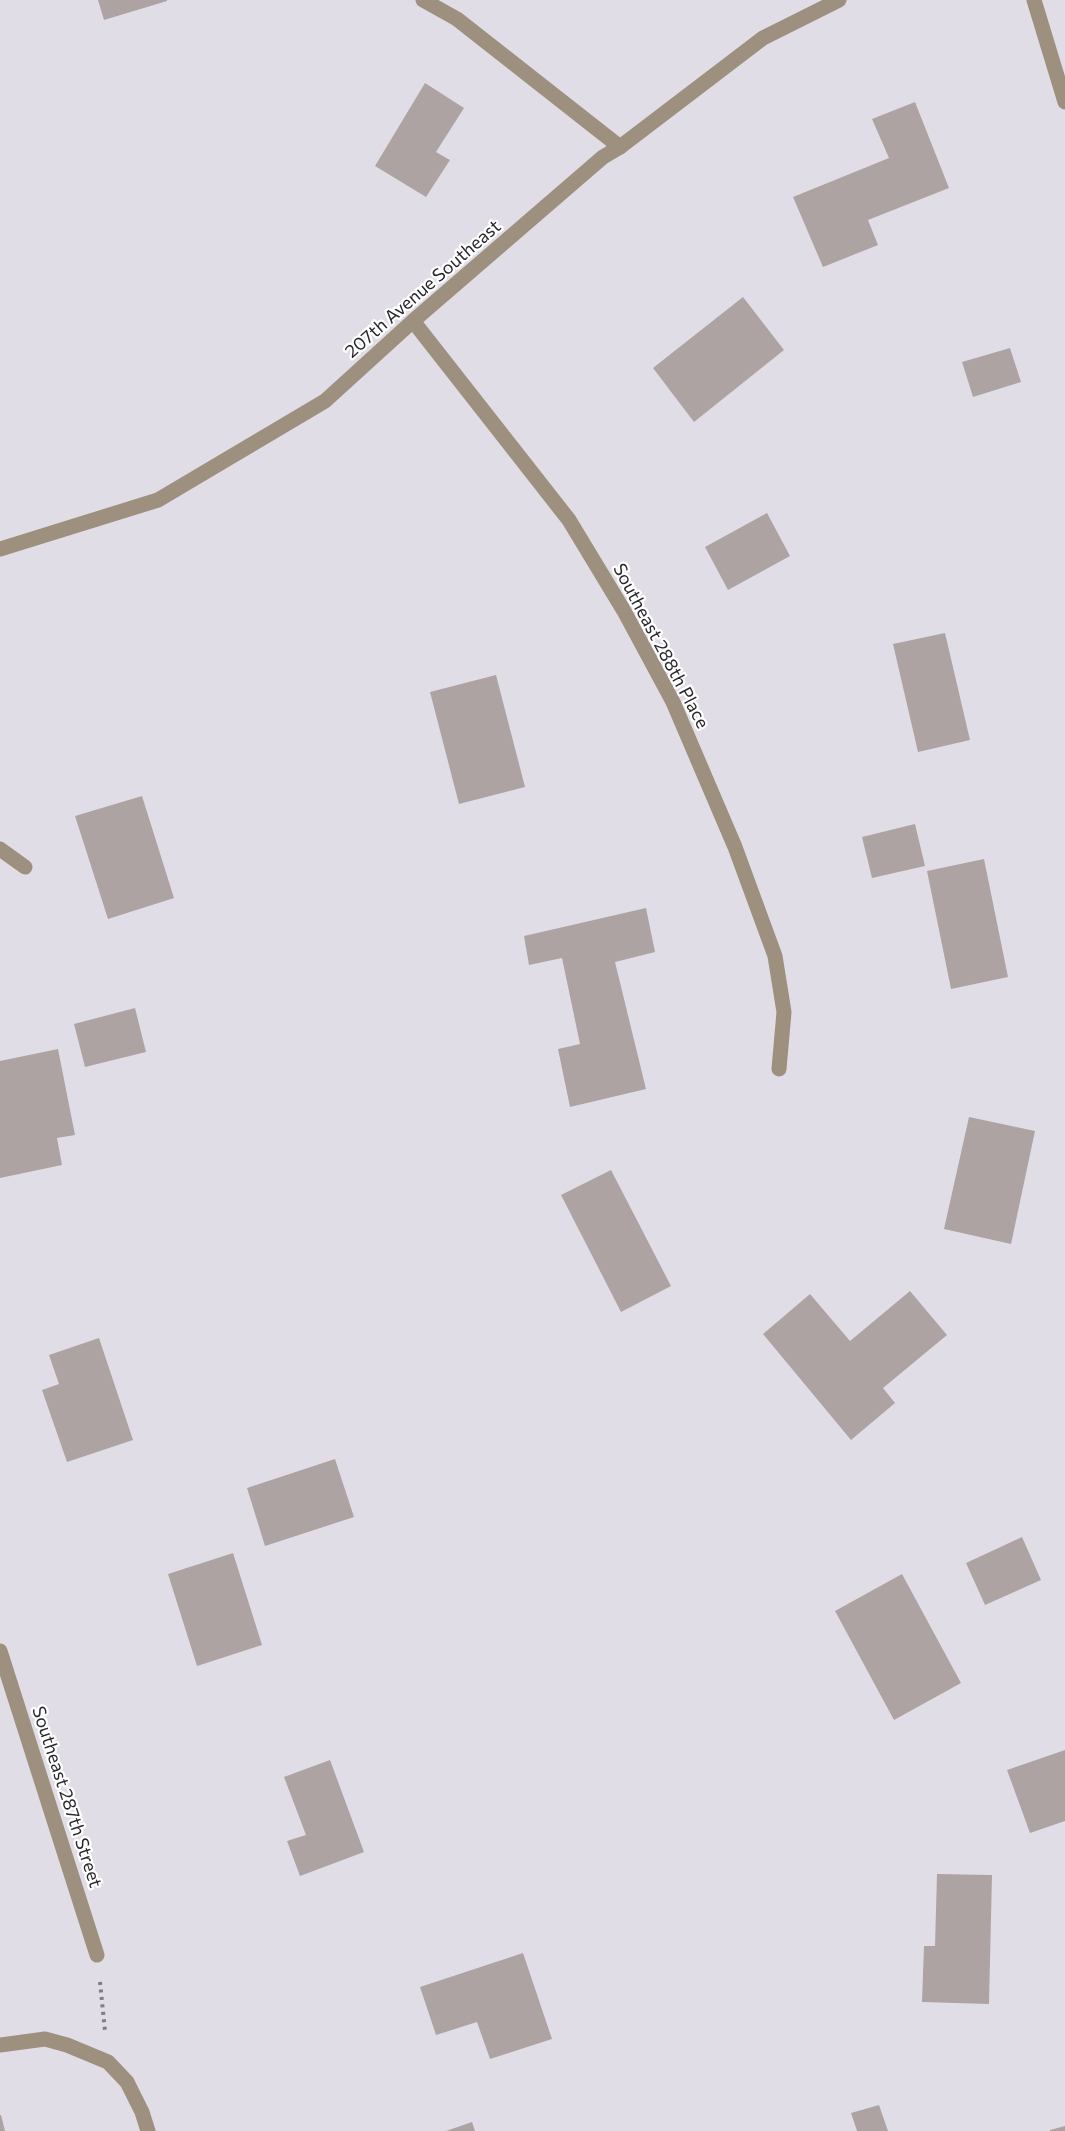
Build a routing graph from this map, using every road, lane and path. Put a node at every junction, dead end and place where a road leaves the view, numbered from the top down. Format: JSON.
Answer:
{"nodes":[{"id":1,"x":423,"y":0,"type":"edge"},
{"id":2,"x":839,"y":0,"type":"edge"},
{"id":3,"x":1034,"y":0,"type":"edge"},
{"id":4,"x":1065,"y":102,"type":"edge"},
{"id":5,"x":621,"y":147,"type":"junction"},
{"id":6,"x":413,"y":321,"type":"junction"},
{"id":7,"x":0,"y":549,"type":"edge"},
{"id":8,"x":0,"y":849,"type":"edge"},
{"id":9,"x":25,"y":867,"type":"dead end"},
{"id":10,"x":779,"y":1069,"type":"dead end"},
{"id":11,"x":0,"y":1651,"type":"edge"},
{"id":12,"x":98,"y":1955,"type":"joint"},
{"id":13,"x":0,"y":2045,"type":"edge"},
{"id":14,"x":108,"y":2062,"type":"junction"},
{"id":15,"x":148,"y":2131,"type":"edge"}],
"edges":[{"from":1,"to":5,"type":"street"},
{"from":2,"to":5,"type":"street","name":"207th Avenue Southeast"},
{"from":3,"to":4,"type":"street"},
{"from":5,"to":6,"type":"street","name":"207th Avenue Southeast"},
{"from":6,"to":7,"type":"street","name":"207th Avenue Southeast"},
{"from":6,"to":10,"type":"street","name":"Southeast 288th Place"},
{"from":8,"to":9,"type":"street"},
{"from":11,"to":12,"type":"street","name":"Southeast 287th Street"},
{"from":12,"to":14,"type":"path"},
{"from":13,"to":14,"type":"street"},
{"from":14,"to":15,"type":"street"}]}
